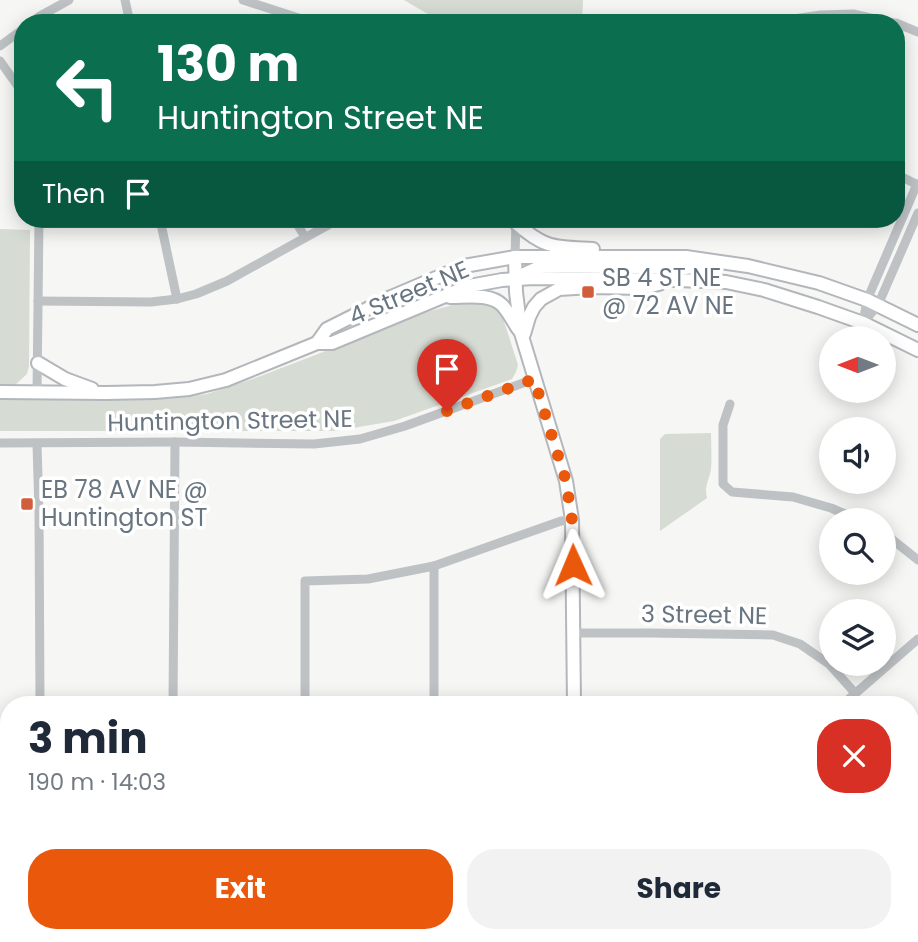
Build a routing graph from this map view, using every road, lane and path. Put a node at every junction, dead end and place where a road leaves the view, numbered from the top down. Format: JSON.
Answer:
{"nodes":[{"id":1,"x":69,"y":0,"type":"edge"},
{"id":2,"x":243,"y":0,"type":"edge"},
{"id":3,"x":44,"y":14,"type":"edge"},
{"id":4,"x":276,"y":14,"type":"edge"},
{"id":5,"x":0,"y":61,"type":"edge"},
{"id":6,"x":14,"y":81,"type":"edge"},
{"id":7,"x":917,"y":184,"type":"edge"},
{"id":8,"x":918,"y":213,"type":"edge"},
{"id":9,"x":905,"y":215,"type":"edge"},
{"id":10,"x":40,"y":228,"type":"edge"},
{"id":11,"x":162,"y":228,"type":"edge"},
{"id":12,"x":300,"y":228,"type":"edge"},
{"id":13,"x":322,"y":228,"type":"edge"},
{"id":14,"x":516,"y":228,"type":"edge"},
{"id":15,"x":524,"y":228,"type":"edge"},
{"id":16,"x":900,"y":228,"type":"edge"},
{"id":17,"x":306,"y":237,"type":"junction"},
{"id":18,"x":515,"y":257,"type":"junction"},
{"id":19,"x":680,"y":257,"type":"junction"},
{"id":20,"x":718,"y":262,"type":"junction"},
{"id":21,"x":516,"y":279,"type":"junction"},
{"id":22,"x":673,"y":280,"type":"junction"},
{"id":23,"x":442,"y":297,"type":"junction"},
{"id":24,"x":177,"y":299,"type":"junction"},
{"id":25,"x":38,"y":301,"type":"junction"},
{"id":26,"x":872,"y":302,"type":"junction"},
{"id":27,"x":863,"y":323,"type":"junction"},
{"id":28,"x":918,"y":324,"type":"edge"},
{"id":29,"x":522,"y":335,"type":"junction"},
{"id":30,"x":317,"y":343,"type":"junction"},
{"id":31,"x":918,"y":350,"type":"edge"},
{"id":32,"x":38,"y":363,"type":"junction"},
{"id":33,"x":534,"y":379,"type":"junction"},
{"id":34,"x":0,"y":392,"type":"edge"},
{"id":35,"x":37,"y":392,"type":"junction"},
{"id":36,"x":106,"y":393,"type":"junction"},
{"id":37,"x":730,"y":404,"type":"dead end"},
{"id":38,"x":175,"y":442,"type":"junction"},
{"id":39,"x":0,"y":443,"type":"edge"},
{"id":40,"x":37,"y":444,"type":"junction"},
{"id":41,"x":831,"y":508,"type":"edge"},
{"id":42,"x":572,"y":520,"type":"junction"},
{"id":43,"x":896,"y":543,"type":"edge"},
{"id":44,"x":918,"y":560,"type":"edge"},
{"id":45,"x":434,"y":566,"type":"junction"},
{"id":46,"x":574,"y":633,"type":"junction"},
{"id":47,"x":918,"y":639,"type":"edge"},
{"id":48,"x":855,"y":693,"type":"junction"},
{"id":49,"x":40,"y":696,"type":"edge"},
{"id":50,"x":173,"y":696,"type":"edge"},
{"id":51,"x":304,"y":696,"type":"edge"},
{"id":52,"x":434,"y":696,"type":"edge"},
{"id":53,"x":574,"y":696,"type":"edge"},
{"id":54,"x":852,"y":696,"type":"edge"}],
"edges":[{"from":1,"to":3,"type":"street"},
{"from":2,"to":4,"type":"street"},
{"from":5,"to":6,"type":"street"},
{"from":7,"to":9,"type":"street"},
{"from":8,"to":26,"type":"street"},
{"from":10,"to":25,"type":"street"},
{"from":11,"to":24,"type":"street"},
{"from":12,"to":17,"type":"street"},
{"from":13,"to":17,"type":"street"},
{"from":14,"to":18,"type":"street"},
{"from":15,"to":19,"type":"main road"},
{"from":16,"to":26,"type":"street"},
{"from":17,"to":24,"type":"street"},
{"from":18,"to":19,"type":"main road","name":"4 Street NE"},
{"from":18,"to":21,"type":"main road"},
{"from":18,"to":30,"type":"main road","name":"4 Street NE"},
{"from":19,"to":20,"type":"main road","name":"4 Street NE"},
{"from":20,"to":21,"type":"main road"},
{"from":20,"to":26,"type":"main road","name":"4 Street NE"},
{"from":21,"to":22,"type":"main road","name":"4 Street NE"},
{"from":21,"to":23,"type":"main road","name":"4 Street NE"},
{"from":21,"to":29,"type":"main road"},
{"from":22,"to":27,"type":"main road","name":"4 Street NE"},
{"from":22,"to":29,"type":"main road"},
{"from":23,"to":29,"type":"main road"},
{"from":23,"to":30,"type":"main road","name":"4 Street NE"},
{"from":24,"to":25,"type":"street"},
{"from":25,"to":32,"type":"street"},
{"from":26,"to":27,"type":"street"},
{"from":26,"to":28,"type":"main road","name":"4 Street NE"},
{"from":27,"to":31,"type":"main road","name":"4 Street NE"},
{"from":29,"to":33,"type":"main road"},
{"from":30,"to":36,"type":"main road","name":"4 Street NE"},
{"from":32,"to":35,"type":"street"},
{"from":32,"to":36,"type":"main road"},
{"from":33,"to":38,"type":"street","name":"Huntington Street NE"},
{"from":33,"to":42,"type":"main road"},
{"from":34,"to":35,"type":"main road","name":"4 Street NE"},
{"from":35,"to":36,"type":"main road","name":"4 Street NE"},
{"from":37,"to":41,"type":"street"},
{"from":38,"to":40,"type":"street","name":"Huntington Street NE"},
{"from":38,"to":50,"type":"street"},
{"from":39,"to":40,"type":"street","name":"Huntington Street NE"},
{"from":40,"to":49,"type":"street"},
{"from":42,"to":45,"type":"street"},
{"from":42,"to":46,"type":"main road"},
{"from":43,"to":44,"type":"street"},
{"from":45,"to":51,"type":"street"},
{"from":45,"to":52,"type":"street"},
{"from":46,"to":48,"type":"street","name":"3 Street NE"},
{"from":46,"to":53,"type":"main road"},
{"from":47,"to":48,"type":"street"},
{"from":48,"to":54,"type":"street"}]}
